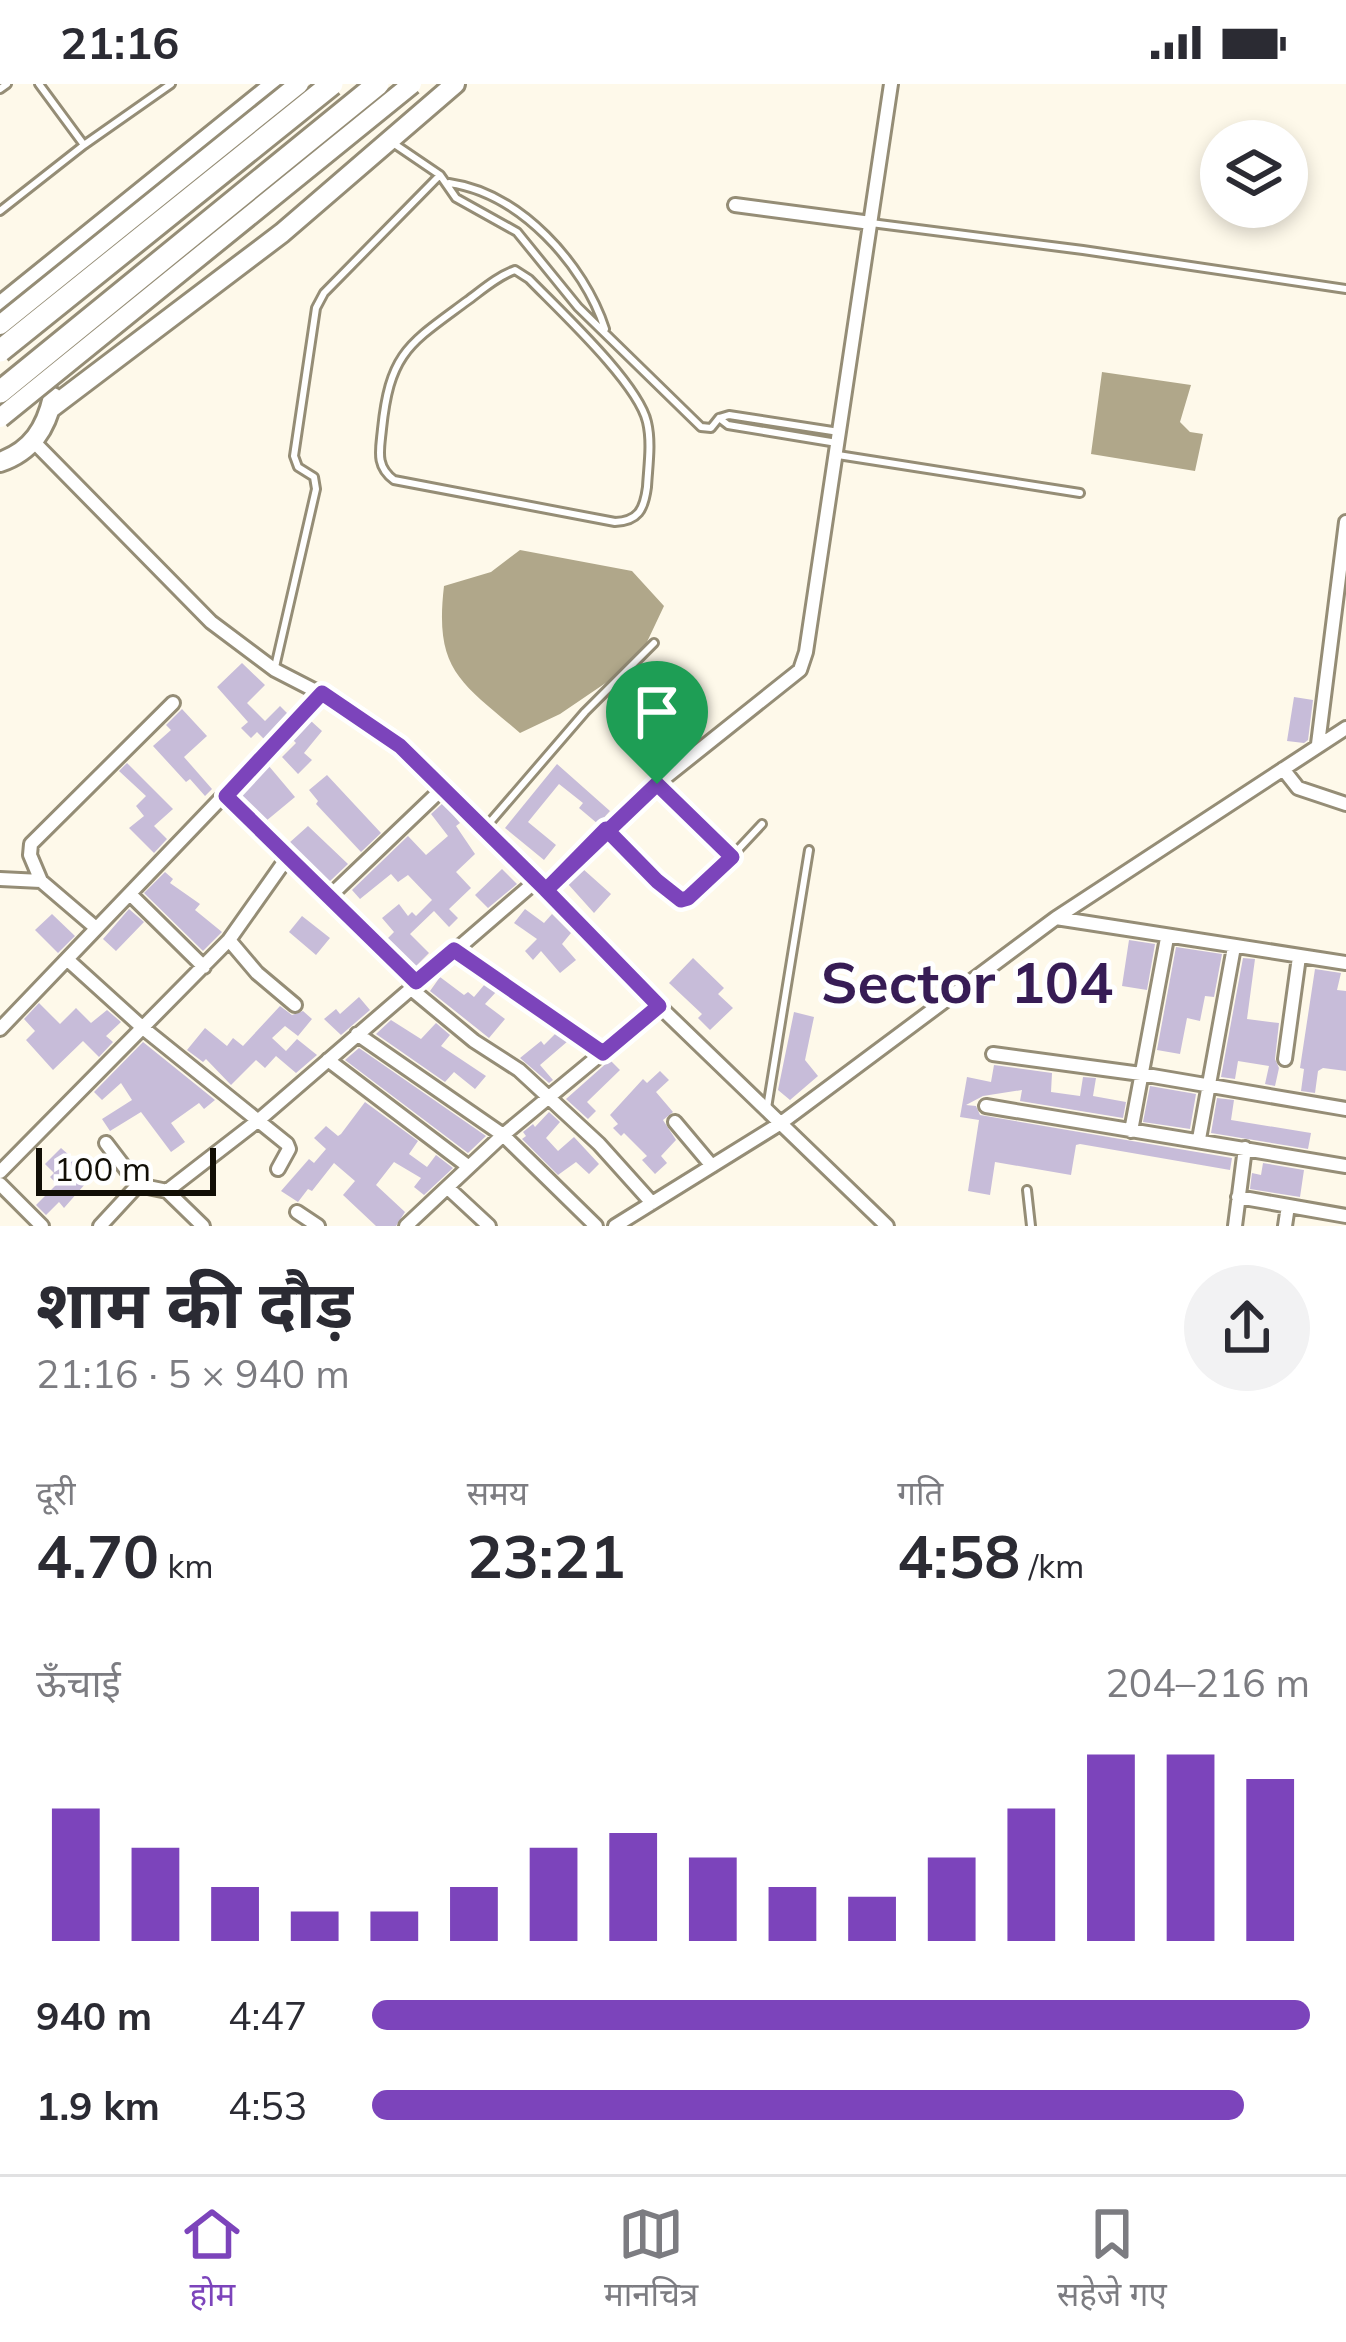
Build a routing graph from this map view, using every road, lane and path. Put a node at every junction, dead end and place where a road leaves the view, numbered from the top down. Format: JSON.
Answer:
{"nodes":[{"id":1,"x":8,"y":84,"type":"edge"},
{"id":2,"x":39,"y":84,"type":"edge"},
{"id":3,"x":171,"y":84,"type":"edge"},
{"id":4,"x":275,"y":84,"type":"edge"},
{"id":5,"x":299,"y":84,"type":"edge"},
{"id":6,"x":332,"y":84,"type":"edge"},
{"id":7,"x":378,"y":84,"type":"edge"},
{"id":8,"x":412,"y":84,"type":"edge"},
{"id":9,"x":454,"y":84,"type":"edge"},
{"id":10,"x":891,"y":84,"type":"edge"},
{"id":11,"x":0,"y":89,"type":"edge"},
{"id":12,"x":390,"y":142,"type":"junction"},
{"id":13,"x":84,"y":145,"type":"junction"},
{"id":14,"x":440,"y":175,"type":"junction"},
{"id":15,"x":448,"y":183,"type":"junction"},
{"id":16,"x":735,"y":205,"type":"dead end"},
{"id":17,"x":0,"y":211,"type":"edge"},
{"id":18,"x":872,"y":224,"type":"junction"},
{"id":19,"x":1346,"y":289,"type":"edge"},
{"id":20,"x":0,"y":306,"type":"edge"},
{"id":21,"x":0,"y":322,"type":"edge"},
{"id":22,"x":606,"y":332,"type":"junction"},
{"id":23,"x":0,"y":351,"type":"edge"},
{"id":24,"x":628,"y":359,"type":"junction"},
{"id":25,"x":615,"y":371,"type":"junction"},
{"id":26,"x":0,"y":392,"type":"edge"},
{"id":27,"x":51,"y":408,"type":"junction"},
{"id":28,"x":0,"y":418,"type":"edge"},
{"id":29,"x":34,"y":442,"type":"junction"},
{"id":30,"x":837,"y":443,"type":"junction"},
{"id":31,"x":0,"y":462,"type":"edge"},
{"id":32,"x":1080,"y":493,"type":"dead end"},
{"id":33,"x":1346,"y":522,"type":"edge"},
{"id":34,"x":654,"y":643,"type":"dead end"},
{"id":35,"x":274,"y":670,"type":"junction"},
{"id":36,"x":322,"y":693,"type":"junction"},
{"id":37,"x":173,"y":704,"type":"dead end"},
{"id":38,"x":1346,"y":728,"type":"edge"},
{"id":39,"x":1318,"y":744,"type":"junction"},
{"id":40,"x":1283,"y":769,"type":"junction"},
{"id":41,"x":657,"y":784,"type":"junction"},
{"id":42,"x":443,"y":788,"type":"junction"},
{"id":43,"x":226,"y":796,"type":"junction"},
{"id":44,"x":1346,"y":804,"type":"edge"},
{"id":45,"x":762,"y":824,"type":"dead end"},
{"id":46,"x":485,"y":828,"type":"junction"},
{"id":47,"x":606,"y":829,"type":"junction"},
{"id":48,"x":809,"y":850,"type":"dead end"},
{"id":49,"x":289,"y":855,"type":"junction"},
{"id":50,"x":732,"y":857,"type":"junction"},
{"id":51,"x":0,"y":879,"type":"edge"},
{"id":52,"x":41,"y":881,"type":"junction"},
{"id":53,"x":541,"y":886,"type":"junction"},
{"id":54,"x":130,"y":894,"type":"junction"},
{"id":55,"x":331,"y":895,"type":"junction"},
{"id":56,"x":1056,"y":918,"type":"junction"},
{"id":57,"x":96,"y":928,"type":"junction"},
{"id":58,"x":1166,"y":938,"type":"junction"},
{"id":59,"x":229,"y":940,"type":"junction"},
{"id":60,"x":1234,"y":947,"type":"junction"},
{"id":61,"x":454,"y":950,"type":"junction"},
{"id":62,"x":1299,"y":957,"type":"junction"},
{"id":63,"x":69,"y":961,"type":"junction"},
{"id":64,"x":1346,"y":964,"type":"edge"},
{"id":65,"x":204,"y":967,"type":"junction"},
{"id":66,"x":413,"y":985,"type":"junction"},
{"id":67,"x":295,"y":1005,"type":"dead end"},
{"id":68,"x":659,"y":1006,"type":"junction"},
{"id":69,"x":143,"y":1028,"type":"junction"},
{"id":70,"x":0,"y":1029,"type":"edge"},
{"id":71,"x":357,"y":1034,"type":"junction"},
{"id":72,"x":603,"y":1053,"type":"junction"},
{"id":73,"x":993,"y":1054,"type":"dead end"},
{"id":74,"x":1285,"y":1058,"type":"dead end"},
{"id":75,"x":328,"y":1060,"type":"junction"},
{"id":76,"x":1141,"y":1074,"type":"junction"},
{"id":77,"x":1208,"y":1086,"type":"junction"},
{"id":78,"x":549,"y":1098,"type":"junction"},
{"id":79,"x":986,"y":1106,"type":"dead end"},
{"id":80,"x":1346,"y":1109,"type":"edge"},
{"id":81,"x":767,"y":1110,"type":"junction"},
{"id":82,"x":260,"y":1120,"type":"junction"},
{"id":83,"x":676,"y":1122,"type":"dead end"},
{"id":84,"x":781,"y":1124,"type":"junction"},
{"id":85,"x":1131,"y":1131,"type":"junction"},
{"id":86,"x":503,"y":1135,"type":"junction"},
{"id":87,"x":1199,"y":1139,"type":"junction"},
{"id":88,"x":106,"y":1143,"type":"dead end"},
{"id":89,"x":0,"y":1145,"type":"edge"},
{"id":90,"x":1245,"y":1148,"type":"junction"},
{"id":91,"x":12,"y":1156,"type":"junction"},
{"id":92,"x":712,"y":1166,"type":"junction"},
{"id":93,"x":1346,"y":1166,"type":"edge"},
{"id":94,"x":470,"y":1167,"type":"junction"},
{"id":95,"x":278,"y":1168,"type":"dead end"},
{"id":96,"x":0,"y":1172,"type":"edge"},
{"id":97,"x":0,"y":1184,"type":"edge"},
{"id":98,"x":138,"y":1185,"type":"junction"},
{"id":99,"x":448,"y":1187,"type":"junction"},
{"id":100,"x":166,"y":1190,"type":"junction"},
{"id":101,"x":1027,"y":1190,"type":"dead end"},
{"id":102,"x":1238,"y":1197,"type":"junction"},
{"id":103,"x":652,"y":1203,"type":"junction"},
{"id":104,"x":1288,"y":1206,"type":"junction"},
{"id":105,"x":297,"y":1212,"type":"dead end"},
{"id":106,"x":1346,"y":1216,"type":"edge"},
{"id":107,"x":1325,"y":1219,"type":"edge"},
{"id":108,"x":408,"y":1225,"type":"edge"},
{"id":109,"x":42,"y":1226,"type":"edge"},
{"id":110,"x":100,"y":1226,"type":"edge"},
{"id":111,"x":203,"y":1226,"type":"edge"},
{"id":112,"x":318,"y":1226,"type":"edge"},
{"id":113,"x":489,"y":1226,"type":"edge"},
{"id":114,"x":596,"y":1226,"type":"edge"},
{"id":115,"x":615,"y":1226,"type":"edge"},
{"id":116,"x":887,"y":1226,"type":"edge"},
{"id":117,"x":1031,"y":1226,"type":"edge"},
{"id":118,"x":1235,"y":1226,"type":"edge"},
{"id":119,"x":1285,"y":1226,"type":"edge"}],
"edges":[{"from":1,"to":11,"type":"lane"},
{"from":2,"to":13,"type":"lane"},
{"from":3,"to":13,"type":"lane"},
{"from":4,"to":20,"type":"street"},
{"from":5,"to":21,"type":"street","bridge":true},
{"from":6,"to":23,"type":"highway","bridge":true},
{"from":7,"to":26,"type":"highway","bridge":true},
{"from":8,"to":28,"type":"street","bridge":true},
{"from":9,"to":12,"type":"street"},
{"from":10,"to":18,"type":"street"},
{"from":12,"to":14,"type":"lane"},
{"from":12,"to":27,"type":"street"},
{"from":13,"to":17,"type":"lane"},
{"from":14,"to":15,"type":"lane"},
{"from":14,"to":35,"type":"lane"},
{"from":15,"to":22,"type":"lane"},
{"from":15,"to":22,"type":"lane"},
{"from":16,"to":18,"type":"street"},
{"from":18,"to":19,"type":"lane"},
{"from":18,"to":30,"type":"street"},
{"from":21,"to":27,"type":"street"},
{"from":22,"to":24,"type":"lane"},
{"from":24,"to":25,"type":"lane"},
{"from":24,"to":30,"type":"lane"},
{"from":25,"to":25,"type":"lane"},
{"from":27,"to":29,"type":"street"},
{"from":29,"to":31,"type":"street"},
{"from":29,"to":35,"type":"street"},
{"from":30,"to":32,"type":"lane"},
{"from":30,"to":41,"type":"street"},
{"from":33,"to":39,"type":"street"},
{"from":34,"to":46,"type":"lane"},
{"from":35,"to":36,"type":"street"},
{"from":36,"to":42,"type":"street"},
{"from":36,"to":43,"type":"street"},
{"from":37,"to":52,"type":"street"},
{"from":38,"to":39,"type":"street"},
{"from":39,"to":40,"type":"street"},
{"from":40,"to":44,"type":"street"},
{"from":40,"to":56,"type":"street"},
{"from":41,"to":47,"type":"street"},
{"from":41,"to":50,"type":"lane"},
{"from":42,"to":46,"type":"street"},
{"from":42,"to":55,"type":"street"},
{"from":43,"to":49,"type":"street"},
{"from":43,"to":54,"type":"street"},
{"from":45,"to":50,"type":"lane"},
{"from":46,"to":53,"type":"street"},
{"from":47,"to":50,"type":"lane"},
{"from":47,"to":53,"type":"street"},
{"from":48,"to":81,"type":"lane"},
{"from":49,"to":55,"type":"street"},
{"from":49,"to":59,"type":"street"},
{"from":51,"to":52,"type":"street"},
{"from":52,"to":57,"type":"street"},
{"from":53,"to":61,"type":"street"},
{"from":53,"to":68,"type":"street"},
{"from":54,"to":57,"type":"street"},
{"from":54,"to":65,"type":"street"},
{"from":55,"to":66,"type":"street"},
{"from":56,"to":58,"type":"street"},
{"from":56,"to":84,"type":"street"},
{"from":57,"to":63,"type":"street"},
{"from":58,"to":60,"type":"street"},
{"from":58,"to":76,"type":"street"},
{"from":59,"to":65,"type":"street"},
{"from":59,"to":67,"type":"street"},
{"from":60,"to":62,"type":"street"},
{"from":60,"to":77,"type":"street"},
{"from":61,"to":66,"type":"street"},
{"from":61,"to":72,"type":"street"},
{"from":62,"to":64,"type":"street"},
{"from":62,"to":74,"type":"street"},
{"from":63,"to":69,"type":"street"},
{"from":63,"to":70,"type":"street"},
{"from":65,"to":69,"type":"street"},
{"from":66,"to":71,"type":"street"},
{"from":66,"to":78,"type":"street"},
{"from":68,"to":72,"type":"street"},
{"from":68,"to":81,"type":"street"},
{"from":69,"to":82,"type":"street"},
{"from":69,"to":91,"type":"street"},
{"from":71,"to":75,"type":"street"},
{"from":71,"to":86,"type":"street"},
{"from":72,"to":78,"type":"street"},
{"from":73,"to":76,"type":"street"},
{"from":75,"to":82,"type":"street"},
{"from":75,"to":94,"type":"street"},
{"from":76,"to":77,"type":"street"},
{"from":76,"to":85,"type":"street"},
{"from":77,"to":80,"type":"street"},
{"from":77,"to":87,"type":"street"},
{"from":78,"to":86,"type":"street"},
{"from":78,"to":103,"type":"street"},
{"from":79,"to":85,"type":"street"},
{"from":81,"to":84,"type":"street"},
{"from":82,"to":95,"type":"street"},
{"from":82,"to":100,"type":"street"},
{"from":83,"to":92,"type":"street"},
{"from":84,"to":92,"type":"street"},
{"from":84,"to":116,"type":"street"},
{"from":85,"to":87,"type":"street"},
{"from":86,"to":94,"type":"street"},
{"from":86,"to":114,"type":"street"},
{"from":87,"to":90,"type":"street"},
{"from":88,"to":98,"type":"street"},
{"from":89,"to":91,"type":"street"},
{"from":90,"to":93,"type":"street"},
{"from":90,"to":102,"type":"street"},
{"from":91,"to":96,"type":"street"},
{"from":92,"to":103,"type":"street"},
{"from":94,"to":99,"type":"street"},
{"from":97,"to":109,"type":"street"},
{"from":98,"to":100,"type":"street"},
{"from":98,"to":110,"type":"street"},
{"from":99,"to":108,"type":"street"},
{"from":99,"to":113,"type":"street"},
{"from":100,"to":111,"type":"street"},
{"from":101,"to":117,"type":"lane"},
{"from":102,"to":104,"type":"street"},
{"from":102,"to":118,"type":"street"},
{"from":103,"to":115,"type":"street"},
{"from":104,"to":107,"type":"street"},
{"from":104,"to":119,"type":"street"},
{"from":105,"to":112,"type":"street"},
{"from":106,"to":107,"type":"street"}]}
